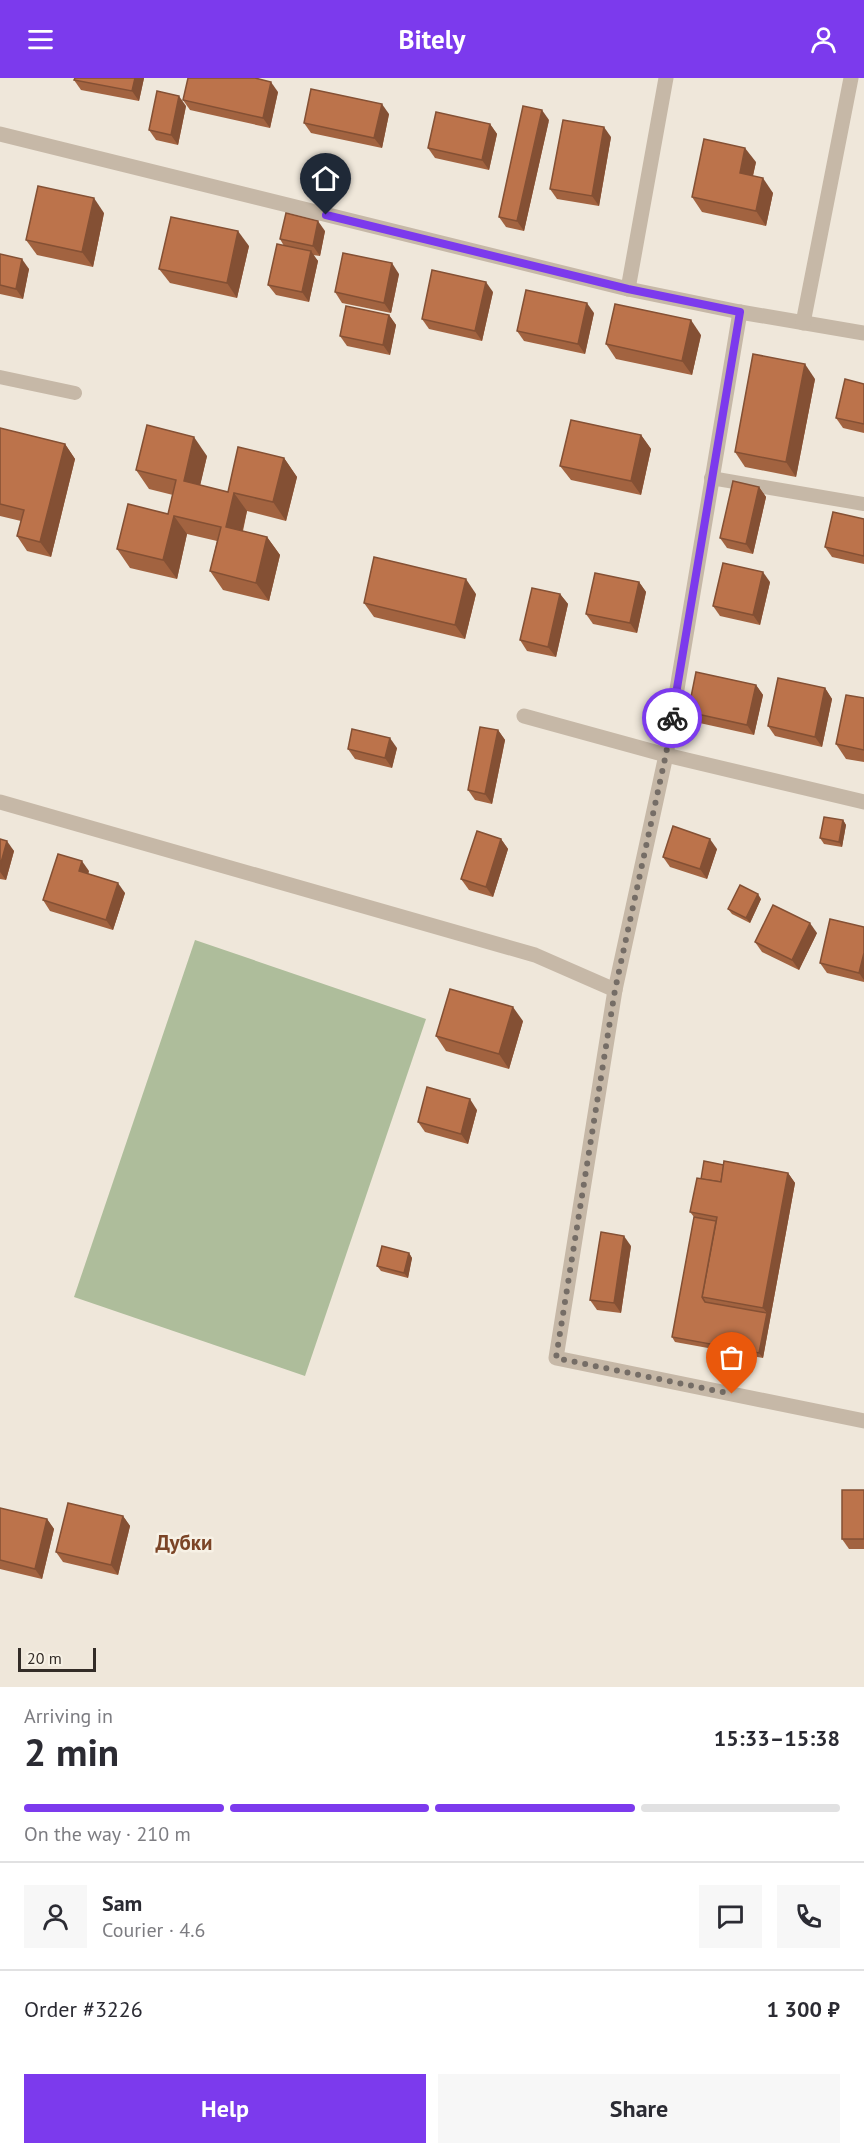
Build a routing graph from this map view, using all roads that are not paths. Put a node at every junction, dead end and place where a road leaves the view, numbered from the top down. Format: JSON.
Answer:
{"nodes":[{"id":1,"x":666,"y":78,"type":"edge"},
{"id":2,"x":850,"y":78,"type":"edge"},
{"id":3,"x":0,"y":134,"type":"edge"},
{"id":4,"x":628,"y":289,"type":"junction"},
{"id":5,"x":740,"y":312,"type":"junction"},
{"id":6,"x":803,"y":323,"type":"junction"},
{"id":7,"x":864,"y":333,"type":"edge"},
{"id":8,"x":0,"y":376,"type":"edge"},
{"id":9,"x":75,"y":393,"type":"dead end"},
{"id":10,"x":711,"y":478,"type":"junction"},
{"id":11,"x":864,"y":504,"type":"edge"},
{"id":12,"x":524,"y":716,"type":"dead end"},
{"id":13,"x":666,"y":754,"type":"junction"},
{"id":14,"x":0,"y":802,"type":"edge"},
{"id":15,"x":864,"y":802,"type":"edge"},
{"id":16,"x":615,"y":990,"type":"junction"},
{"id":17,"x":864,"y":1421,"type":"edge"}],
"edges":[{"from":1,"to":4,"type":"street"},
{"from":2,"to":6,"type":"street"},
{"from":3,"to":4,"type":"street"},
{"from":4,"to":5,"type":"street"},
{"from":5,"to":6,"type":"street"},
{"from":5,"to":10,"type":"street"},
{"from":6,"to":7,"type":"street"},
{"from":8,"to":9,"type":"lane"},
{"from":10,"to":11,"type":"lane"},
{"from":10,"to":13,"type":"street"},
{"from":12,"to":13,"type":"street"},
{"from":13,"to":15,"type":"street"},
{"from":13,"to":16,"type":"street"},
{"from":14,"to":16,"type":"street"},
{"from":16,"to":17,"type":"street"}]}
